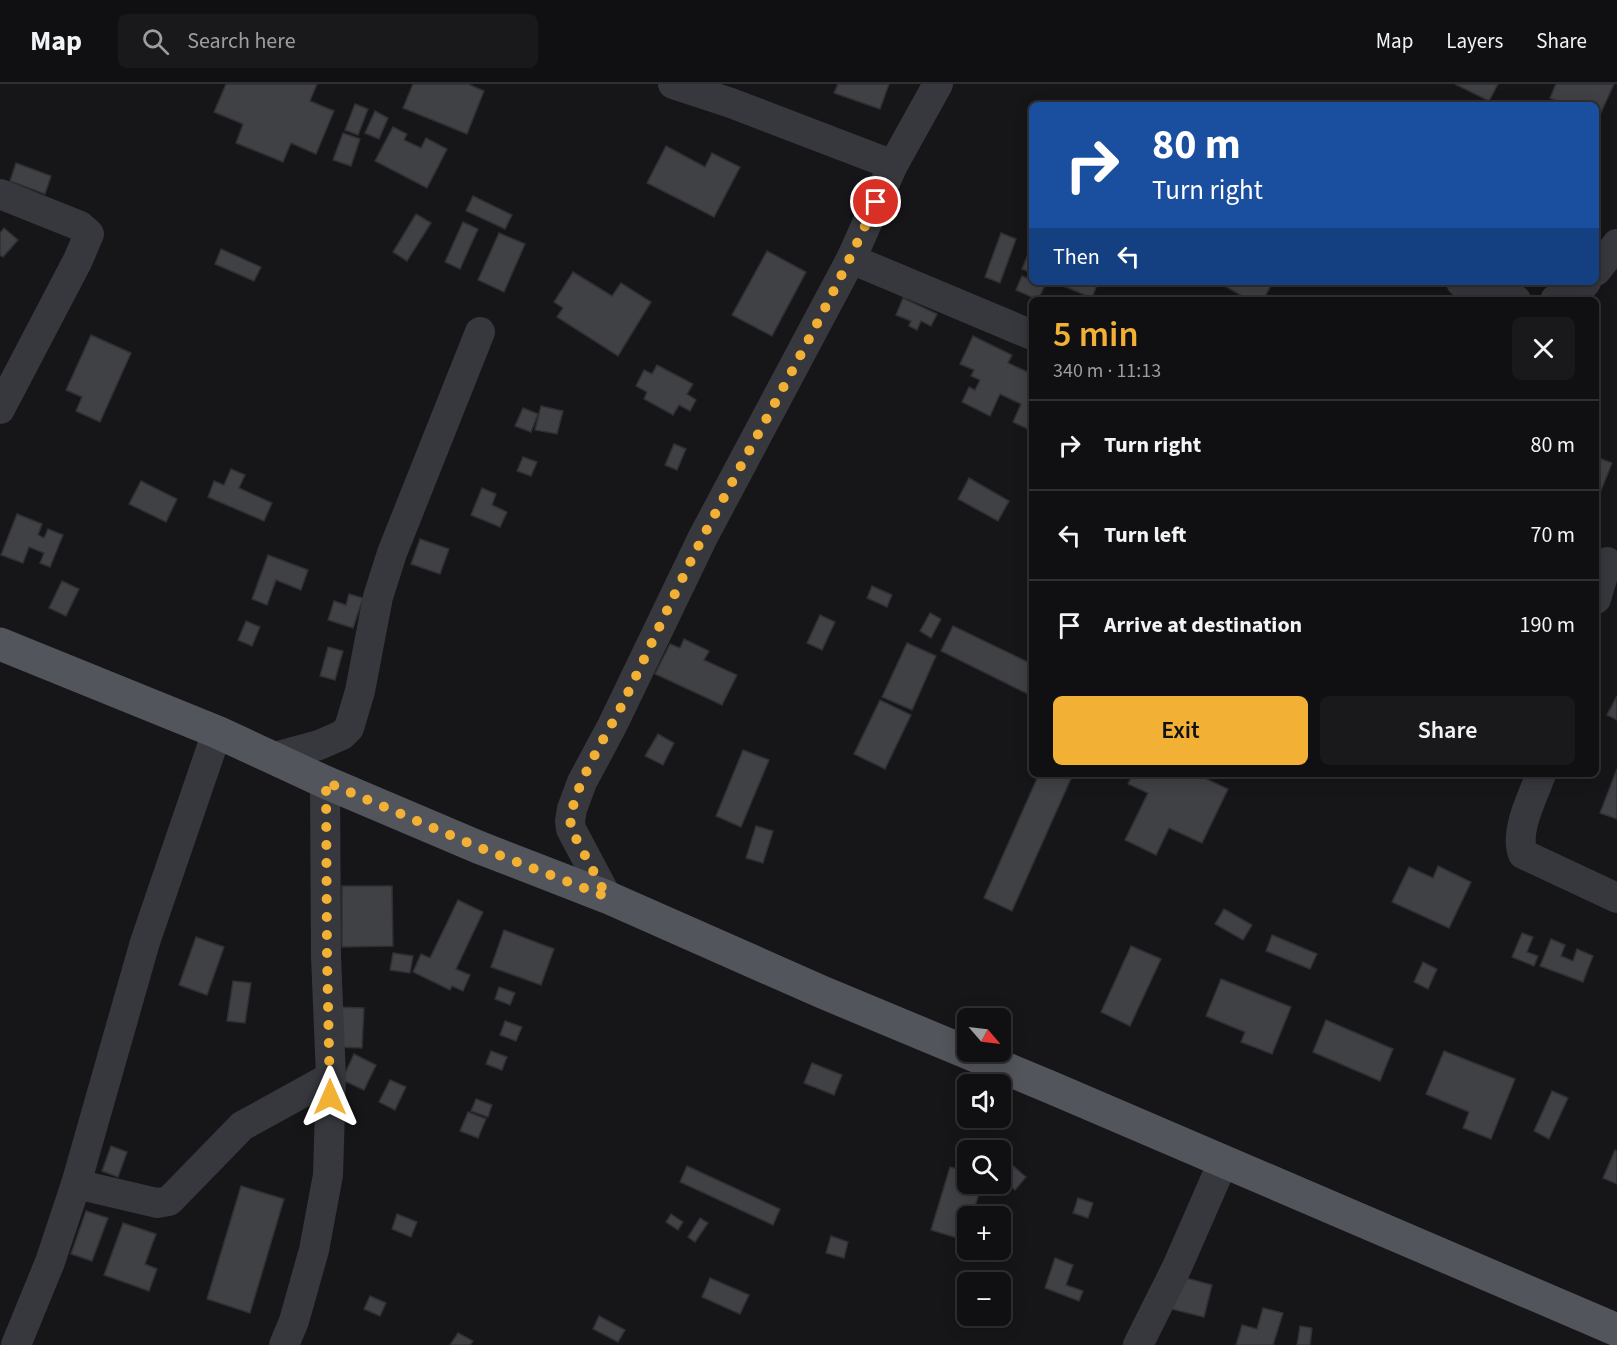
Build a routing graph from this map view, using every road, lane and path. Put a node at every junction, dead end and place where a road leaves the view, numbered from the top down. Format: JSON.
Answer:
{"nodes":[{"id":1,"x":673,"y":84,"type":"edge"},
{"id":2,"x":938,"y":84,"type":"edge"},
{"id":3,"x":893,"y":165,"type":"junction"},
{"id":4,"x":0,"y":194,"type":"edge"},
{"id":5,"x":851,"y":259,"type":"junction"},
{"id":6,"x":1469,"y":285,"type":"edge"},
{"id":7,"x":1585,"y":285,"type":"edge"},
{"id":8,"x":1499,"y":297,"type":"edge"},
{"id":9,"x":1563,"y":297,"type":"edge"},
{"id":10,"x":480,"y":332,"type":"dead end"},
{"id":11,"x":1029,"y":334,"type":"edge"},
{"id":12,"x":0,"y":409,"type":"edge"},
{"id":13,"x":1607,"y":556,"type":"edge"},
{"id":14,"x":1599,"y":587,"type":"edge"},
{"id":15,"x":0,"y":644,"type":"edge"},
{"id":16,"x":218,"y":732,"type":"junction"},
{"id":17,"x":274,"y":757,"type":"junction"},
{"id":18,"x":1540,"y":777,"type":"edge"},
{"id":19,"x":326,"y":782,"type":"junction"},
{"id":20,"x":607,"y":897,"type":"junction"},
{"id":21,"x":1617,"y":898,"type":"edge"},
{"id":22,"x":331,"y":1077,"type":"junction"},
{"id":23,"x":1222,"y":1162,"type":"junction"},
{"id":24,"x":76,"y":1184,"type":"junction"},
{"id":25,"x":1617,"y":1330,"type":"edge"},
{"id":26,"x":15,"y":1345,"type":"edge"},
{"id":27,"x":284,"y":1345,"type":"edge"},
{"id":28,"x":1138,"y":1345,"type":"edge"}],
"edges":[{"from":1,"to":3,"type":"street"},
{"from":2,"to":3,"type":"street"},
{"from":3,"to":5,"type":"street"},
{"from":4,"to":12,"type":"street"},
{"from":5,"to":11,"type":"street"},
{"from":5,"to":20,"type":"street"},
{"from":6,"to":8,"type":"street"},
{"from":7,"to":9,"type":"street"},
{"from":10,"to":17,"type":"street"},
{"from":13,"to":14,"type":"street"},
{"from":15,"to":16,"type":"main road"},
{"from":16,"to":17,"type":"main road"},
{"from":16,"to":24,"type":"street"},
{"from":17,"to":19,"type":"main road"},
{"from":18,"to":21,"type":"street"},
{"from":19,"to":20,"type":"main road"},
{"from":19,"to":22,"type":"street"},
{"from":20,"to":23,"type":"main road"},
{"from":22,"to":24,"type":"street"},
{"from":22,"to":27,"type":"street"},
{"from":23,"to":25,"type":"main road"},
{"from":23,"to":28,"type":"street"},
{"from":24,"to":26,"type":"street"}]}
